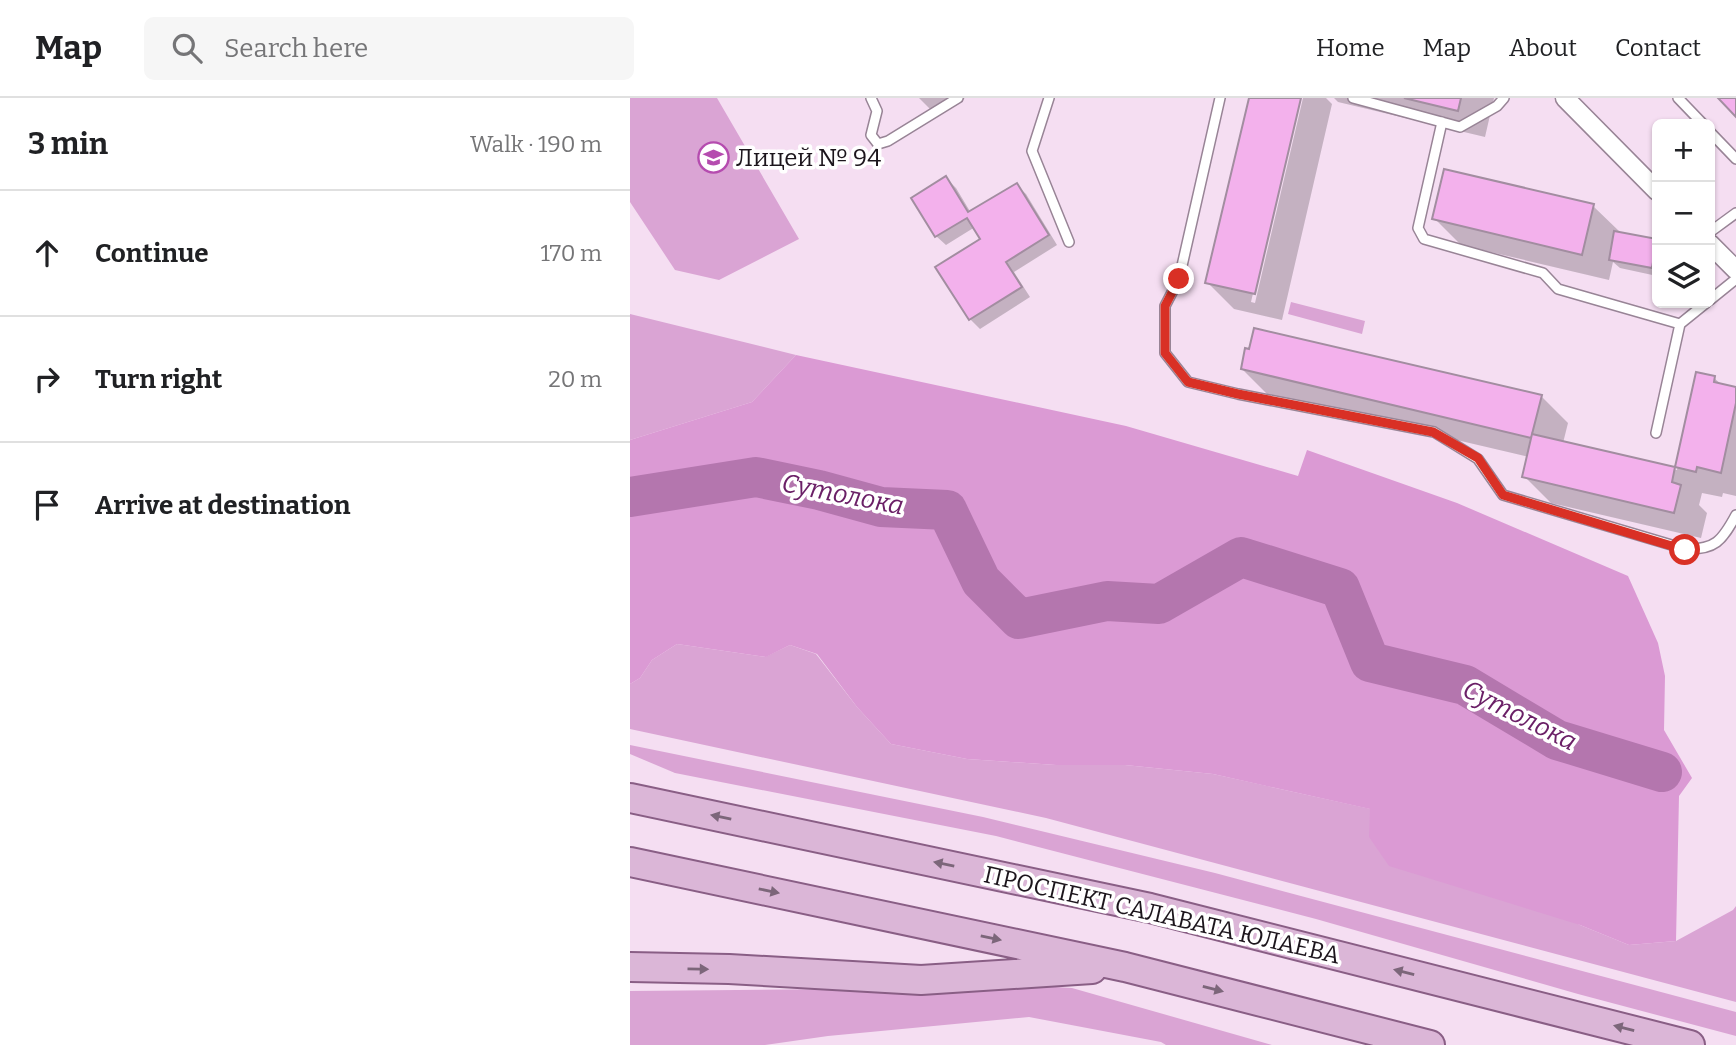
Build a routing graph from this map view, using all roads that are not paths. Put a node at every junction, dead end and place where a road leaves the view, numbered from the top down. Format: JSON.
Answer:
{"nodes":[{"id":1,"x":872,"y":98,"type":"edge"},
{"id":2,"x":958,"y":98,"type":"edge"},
{"id":3,"x":1049,"y":98,"type":"edge"},
{"id":4,"x":1220,"y":98,"type":"edge"},
{"id":5,"x":1353,"y":98,"type":"edge"},
{"id":6,"x":1504,"y":98,"type":"edge"},
{"id":7,"x":1565,"y":98,"type":"edge"},
{"id":8,"x":1678,"y":98,"type":"edge"},
{"id":9,"x":1698,"y":119,"type":"edge"},
{"id":10,"x":1442,"y":122,"type":"junction"},
{"id":11,"x":1715,"y":137,"type":"edge"},
{"id":12,"x":1736,"y":159,"type":"edge"},
{"id":13,"x":1652,"y":186,"type":"edge"},
{"id":14,"x":1736,"y":213,"type":"edge"},
{"id":15,"x":1715,"y":228,"type":"edge"},
{"id":16,"x":1069,"y":242,"type":"dead end"},
{"id":17,"x":1711,"y":245,"type":"edge"},
{"id":18,"x":1736,"y":271,"type":"edge"},
{"id":19,"x":1736,"y":279,"type":"edge"},
{"id":20,"x":1715,"y":296,"type":"edge"},
{"id":21,"x":1699,"y":308,"type":"edge"},
{"id":22,"x":1680,"y":324,"type":"junction"},
{"id":23,"x":1656,"y":433,"type":"dead end"},
{"id":24,"x":1736,"y":515,"type":"edge"},
{"id":25,"x":630,"y":778,"type":"edge"},
{"id":26,"x":630,"y":798,"type":"edge"},
{"id":27,"x":664,"y":804,"type":"junction"},
{"id":28,"x":630,"y":862,"type":"edge"},
{"id":29,"x":630,"y":967,"type":"edge"},
{"id":30,"x":1125,"y":967,"type":"junction"},
{"id":31,"x":1397,"y":1041,"type":"edge"},
{"id":32,"x":1430,"y":1045,"type":"edge"},
{"id":33,"x":1690,"y":1045,"type":"edge"}],
"edges":[{"from":1,"to":2,"type":"lane"},
{"from":3,"to":16,"type":"lane"},
{"from":4,"to":24,"type":"lane"},
{"from":5,"to":10,"type":"lane"},
{"from":6,"to":10,"type":"lane"},
{"from":7,"to":13,"type":"street"},
{"from":8,"to":9,"type":"lane"},
{"from":10,"to":22,"type":"lane"},
{"from":11,"to":12,"type":"lane"},
{"from":14,"to":15,"type":"lane"},
{"from":17,"to":18,"type":"street"},
{"from":19,"to":20,"type":"lane"},
{"from":21,"to":22,"type":"lane"},
{"from":22,"to":23,"type":"lane"},
{"from":25,"to":27,"type":"main road"},
{"from":26,"to":27,"type":"main road","name":"ПРОСПЕКТ САЛАВАТА ЮЛАЕВА"},
{"from":33,"to":27,"type":"main road","name":"ПРОСПЕКТ САЛАВАТА ЮЛАЕВА","one_way":true},
{"from":28,"to":30,"type":"main road","one_way":true},
{"from":29,"to":30,"type":"main road","one_way":true},
{"from":30,"to":31,"type":"main road","one_way":true},
{"from":31,"to":32,"type":"main road"}]}
